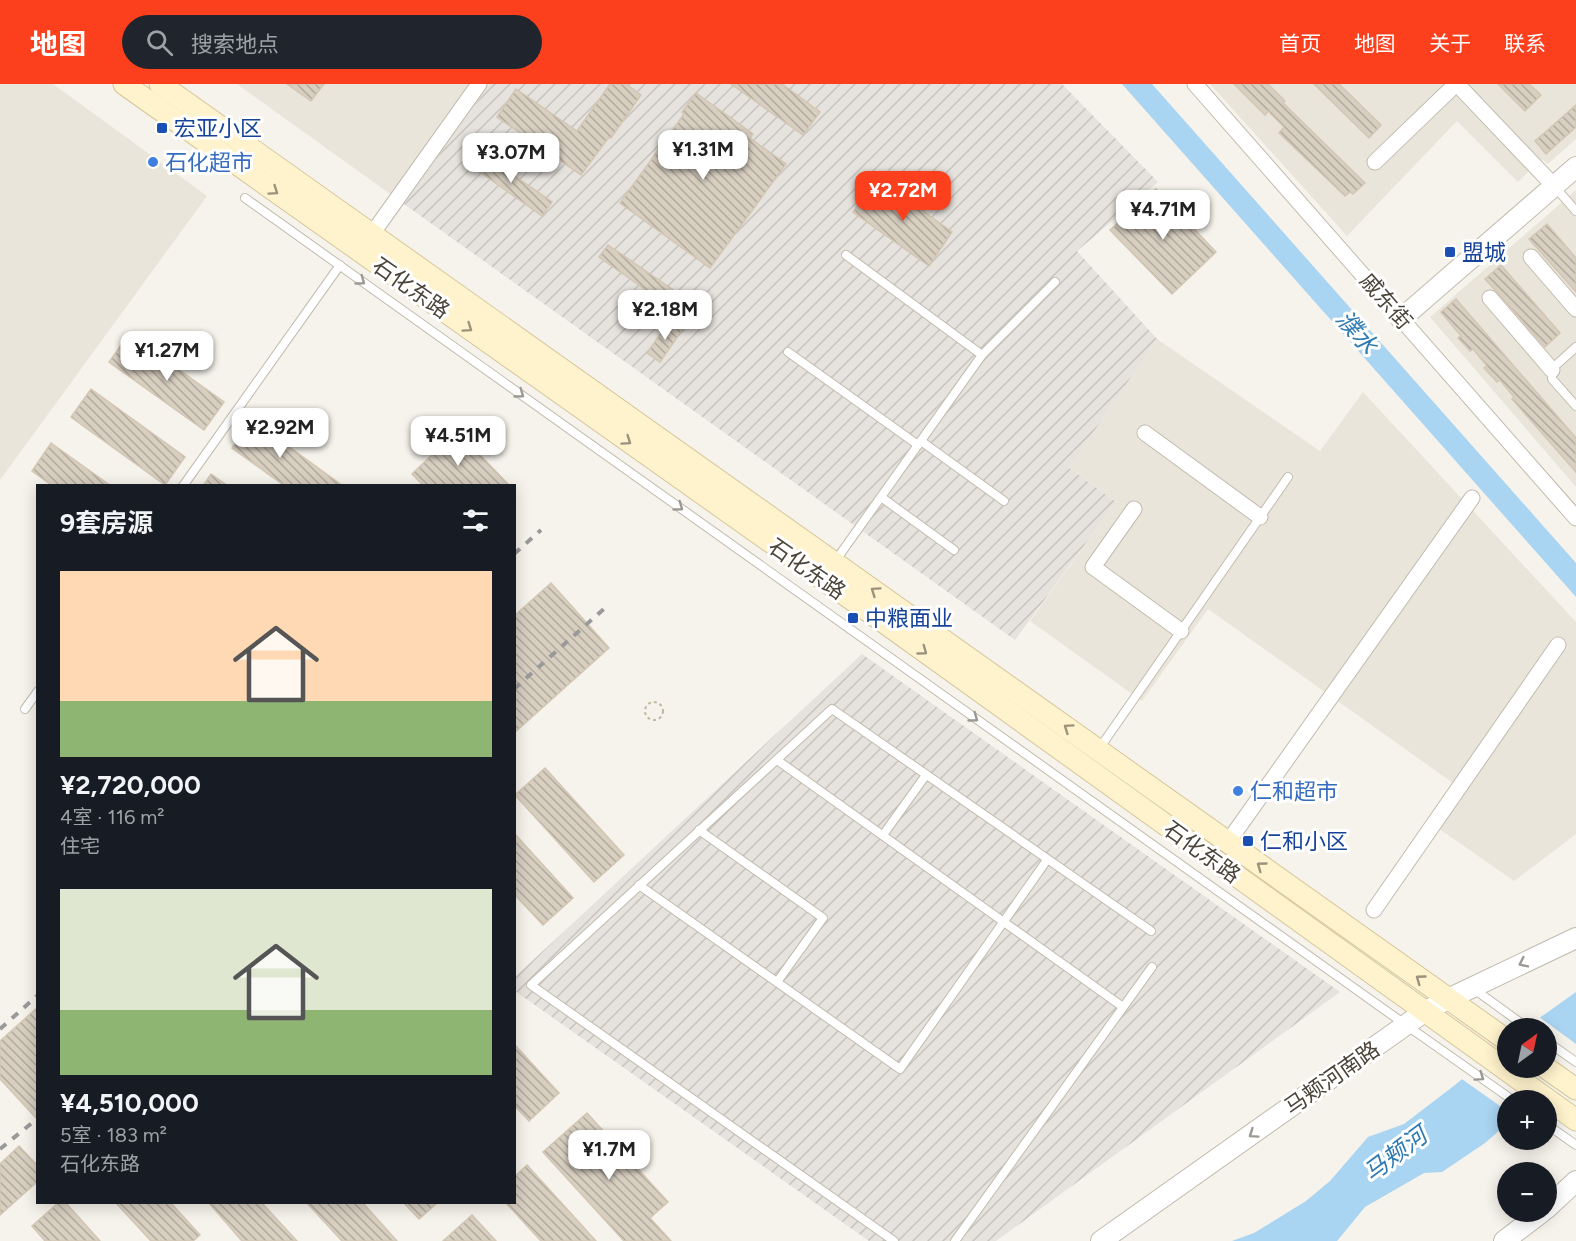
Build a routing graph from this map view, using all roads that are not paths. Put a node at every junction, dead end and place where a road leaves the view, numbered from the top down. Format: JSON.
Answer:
{"nodes":[{"id":1,"x":124,"y":84,"type":"edge"},
{"id":2,"x":160,"y":84,"type":"edge"},
{"id":3,"x":479,"y":84,"type":"edge"},
{"id":4,"x":1195,"y":84,"type":"edge"},
{"id":5,"x":1456,"y":84,"type":"edge"},
{"id":6,"x":1375,"y":162,"type":"dead end"},
{"id":7,"x":1576,"y":167,"type":"edge"},
{"id":8,"x":1554,"y":186,"type":"junction"},
{"id":9,"x":245,"y":198,"type":"dead end"},
{"id":10,"x":1576,"y":211,"type":"edge"},
{"id":11,"x":372,"y":234,"type":"junction"},
{"id":12,"x":846,"y":255,"type":"dead end"},
{"id":13,"x":1531,"y":257,"type":"dead end"},
{"id":14,"x":340,"y":265,"type":"junction"},
{"id":15,"x":1055,"y":282,"type":"dead end"},
{"id":16,"x":1490,"y":298,"type":"dead end"},
{"id":17,"x":1576,"y":309,"type":"edge"},
{"id":18,"x":1401,"y":319,"type":"junction"},
{"id":19,"x":1576,"y":347,"type":"edge"},
{"id":20,"x":788,"y":352,"type":"dead end"},
{"id":21,"x":982,"y":355,"type":"junction"},
{"id":22,"x":1552,"y":370,"type":"junction"},
{"id":23,"x":1576,"y":406,"type":"edge"},
{"id":24,"x":1145,"y":433,"type":"dead end"},
{"id":25,"x":919,"y":443,"type":"junction"},
{"id":26,"x":1288,"y":477,"type":"dead end"},
{"id":27,"x":184,"y":484,"type":"edge"},
{"id":28,"x":881,"y":497,"type":"junction"},
{"id":29,"x":1472,"y":498,"type":"dead end"},
{"id":30,"x":1004,"y":501,"type":"dead end"},
{"id":31,"x":1134,"y":509,"type":"dead end"},
{"id":32,"x":1260,"y":517,"type":"junction"},
{"id":33,"x":1576,"y":518,"type":"edge"},
{"id":34,"x":954,"y":550,"type":"dead end"},
{"id":35,"x":834,"y":562,"type":"junction"},
{"id":36,"x":1182,"y":631,"type":"junction"},
{"id":37,"x":1558,"y":645,"type":"dead end"},
{"id":38,"x":36,"y":694,"type":"edge"},
{"id":39,"x":25,"y":709,"type":"dead end"},
{"id":40,"x":1099,"y":750,"type":"junction"},
{"id":41,"x":777,"y":760,"type":"junction"},
{"id":42,"x":926,"y":775,"type":"junction"},
{"id":43,"x":699,"y":830,"type":"junction"},
{"id":44,"x":883,"y":835,"type":"junction"},
{"id":45,"x":1228,"y":842,"type":"junction"},
{"id":46,"x":1047,"y":860,"type":"junction"},
{"id":47,"x":639,"y":885,"type":"junction"},
{"id":48,"x":1374,"y":910,"type":"dead end"},
{"id":49,"x":1004,"y":922,"type":"junction"},
{"id":50,"x":1150,"y":932,"type":"dead end"},
{"id":51,"x":1576,"y":938,"type":"edge"},
{"id":52,"x":1152,"y":967,"type":"dead end"},
{"id":53,"x":777,"y":982,"type":"junction"},
{"id":54,"x":1473,"y":988,"type":"junction"},
{"id":55,"x":1448,"y":999,"type":"junction"},
{"id":56,"x":1123,"y":1007,"type":"junction"},
{"id":57,"x":1424,"y":1012,"type":"junction"},
{"id":58,"x":1514,"y":1018,"type":"edge"},
{"id":59,"x":1406,"y":1025,"type":"junction"},
{"id":60,"x":1497,"y":1033,"type":"edge"},
{"id":61,"x":1557,"y":1049,"type":"edge"},
{"id":62,"x":1576,"y":1062,"type":"edge"},
{"id":63,"x":1557,"y":1076,"type":"edge"},
{"id":64,"x":1572,"y":1087,"type":"edge"},
{"id":65,"x":1498,"y":1090,"type":"edge"},
{"id":66,"x":1576,"y":1120,"type":"edge"},
{"id":67,"x":1557,"y":1132,"type":"edge"},
{"id":68,"x":1576,"y":1145,"type":"edge"},
{"id":69,"x":1576,"y":1181,"type":"edge"},
{"id":70,"x":1557,"y":1199,"type":"edge"},
{"id":71,"x":1529,"y":1222,"type":"edge"},
{"id":72,"x":894,"y":1241,"type":"edge"},
{"id":73,"x":955,"y":1241,"type":"edge"},
{"id":74,"x":1101,"y":1241,"type":"edge"},
{"id":75,"x":1504,"y":1241,"type":"edge"}],
"edges":[{"from":1,"to":57,"type":"main road","name":"石化东路","one_way":true},
{"from":2,"to":11,"type":"main road","name":"石化东路"},
{"from":3,"to":11,"type":"street"},
{"from":4,"to":18,"type":"street","name":"戚东街"},
{"from":5,"to":6,"type":"street"},
{"from":5,"to":8,"type":"street"},
{"from":7,"to":8,"type":"street"},
{"from":8,"to":10,"type":"lane"},
{"from":8,"to":18,"type":"street"},
{"from":9,"to":14,"type":"lane"},
{"from":11,"to":35,"type":"main road","name":"石化东路"},
{"from":12,"to":21,"type":"lane"},
{"from":13,"to":17,"type":"street"},
{"from":14,"to":27,"type":"lane"},
{"from":14,"to":59,"type":"lane","one_way":true},
{"from":15,"to":21,"type":"lane"},
{"from":16,"to":22,"type":"street"},
{"from":18,"to":33,"type":"street","name":"戚东街"},
{"from":19,"to":22,"type":"lane"},
{"from":20,"to":25,"type":"lane"},
{"from":21,"to":25,"type":"lane"},
{"from":22,"to":23,"type":"lane"},
{"from":24,"to":32,"type":"street"},
{"from":25,"to":28,"type":"lane"},
{"from":25,"to":30,"type":"lane"},
{"from":26,"to":32,"type":"lane"},
{"from":28,"to":34,"type":"lane"},
{"from":28,"to":35,"type":"lane"},
{"from":29,"to":45,"type":"street"},
{"from":31,"to":36,"type":"street"},
{"from":32,"to":36,"type":"lane"},
{"from":40,"to":35,"type":"main road","name":"石化东路","one_way":true},
{"from":36,"to":40,"type":"lane"},
{"from":37,"to":48,"type":"street"},
{"from":38,"to":39,"type":"lane"},
{"from":40,"to":45,"type":"main road","name":"石化东路"},
{"from":41,"to":42,"type":"lane"},
{"from":41,"to":43,"type":"lane"},
{"from":41,"to":44,"type":"lane"},
{"from":42,"to":44,"type":"lane"},
{"from":42,"to":46,"type":"lane"},
{"from":43,"to":47,"type":"lane"},
{"from":43,"to":53,"type":"lane"},
{"from":44,"to":49,"type":"lane"},
{"from":55,"to":45,"type":"main road","name":"石化东路","one_way":true},
{"from":46,"to":49,"type":"lane"},
{"from":46,"to":50,"type":"lane"},
{"from":47,"to":53,"type":"lane"},
{"from":47,"to":72,"type":"lane"},
{"from":49,"to":53,"type":"lane"},
{"from":49,"to":56,"type":"lane"},
{"from":51,"to":54,"type":"street","name":"马颊河南路","one_way":true},
{"from":52,"to":56,"type":"lane"},
{"from":54,"to":55,"type":"street","name":"马颊河南路"},
{"from":54,"to":58,"type":"lane"},
{"from":55,"to":57,"type":"street","name":"马颊河南路"},
{"from":55,"to":60,"type":"main road","name":"石化东路"},
{"from":56,"to":73,"type":"lane"},
{"from":57,"to":59,"type":"street","name":"马颊河南路"},
{"from":57,"to":66,"type":"main road","name":"石化东路"},
{"from":59,"to":65,"type":"lane","one_way":true},
{"from":59,"to":74,"type":"street","name":"马颊河南路","one_way":true},
{"from":61,"to":62,"type":"lane"},
{"from":63,"to":64,"type":"main road"},
{"from":67,"to":68,"type":"lane"},
{"from":69,"to":70,"type":"street"},
{"from":71,"to":75,"type":"street"}]}
